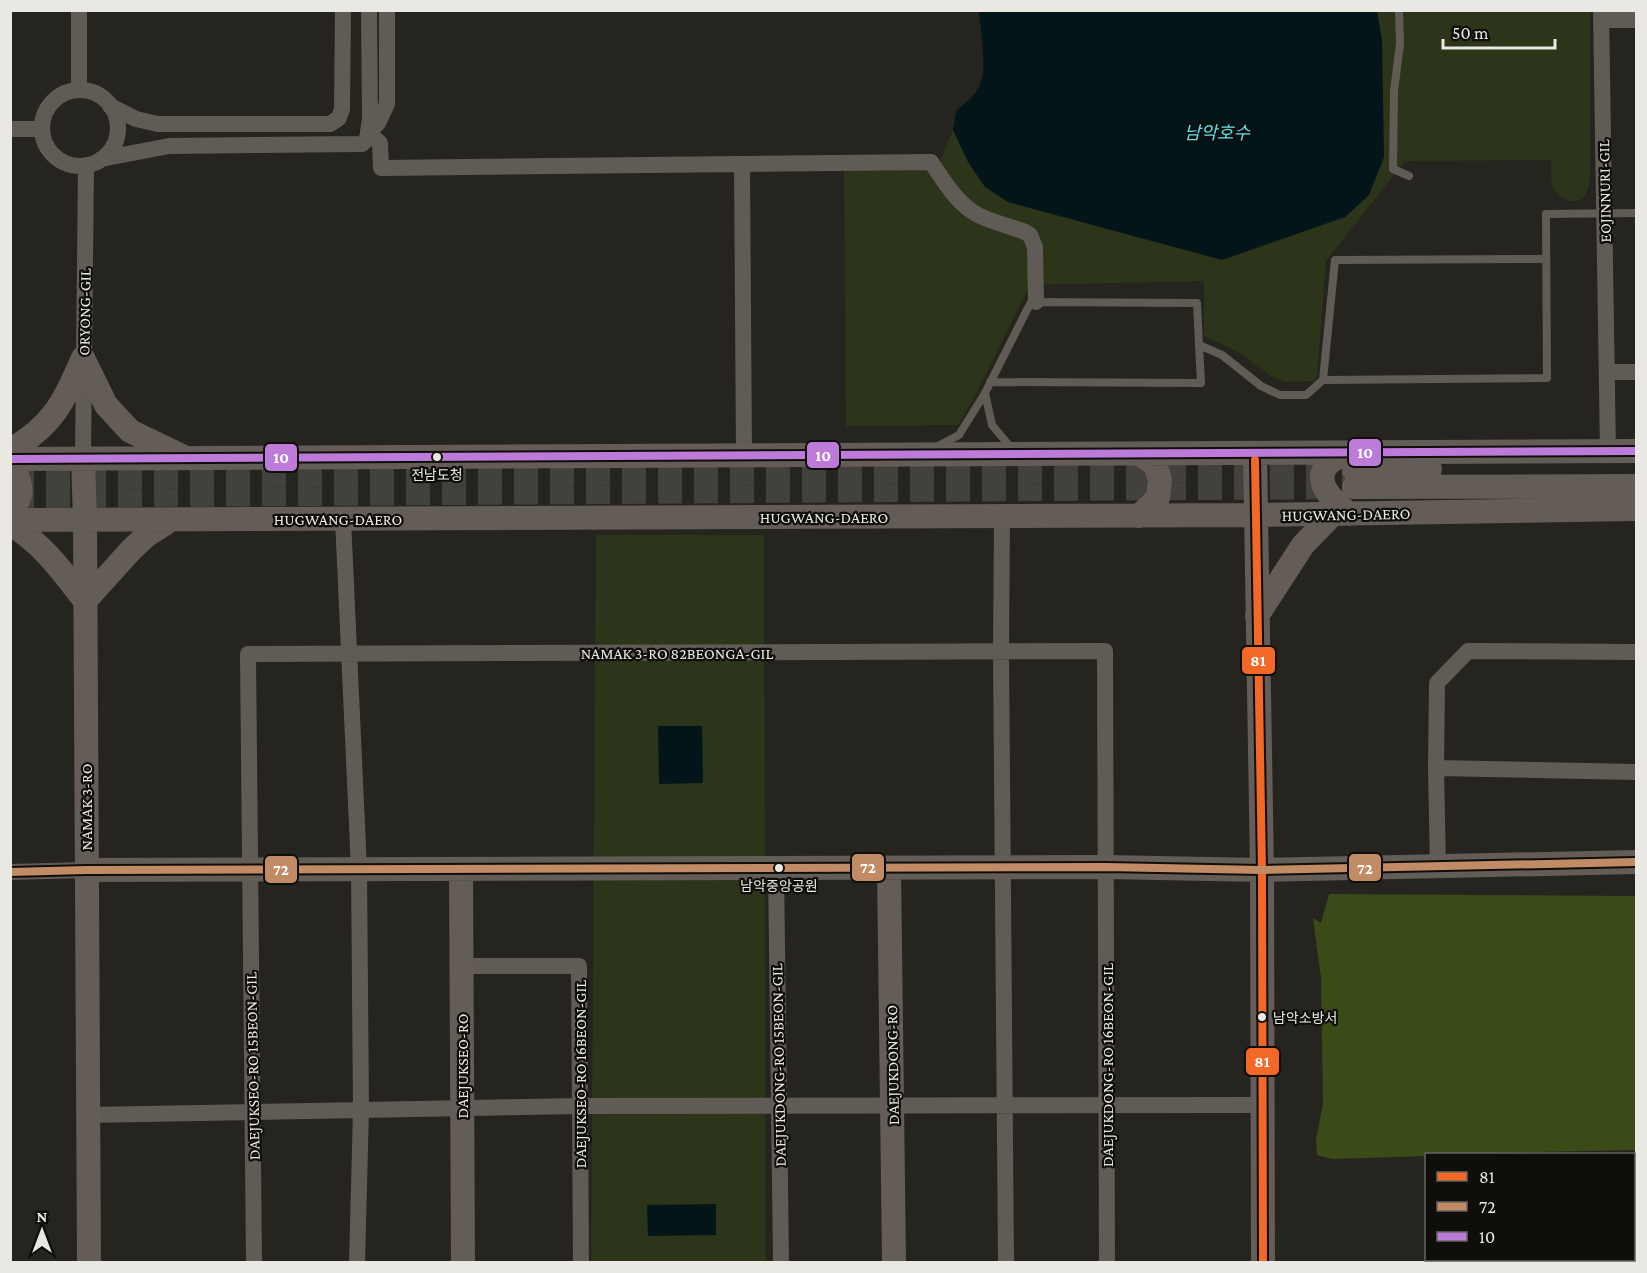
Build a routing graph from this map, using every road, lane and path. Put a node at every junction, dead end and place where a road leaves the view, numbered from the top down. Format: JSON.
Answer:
{"nodes":[{"id":1,"x":80,"y":10,"type":"edge"},
{"id":2,"x":343,"y":10,"type":"edge"},
{"id":3,"x":369,"y":10,"type":"edge"},
{"id":4,"x":387,"y":10,"type":"edge"},
{"id":5,"x":1399,"y":10,"type":"edge"},
{"id":6,"x":1601,"y":15,"type":"edge"},
{"id":7,"x":1636,"y":20,"type":"edge"},
{"id":8,"x":79,"y":90,"type":"junction"},
{"id":9,"x":110,"y":106,"type":"junction"},
{"id":10,"x":10,"y":129,"type":"edge"},
{"id":11,"x":41,"y":129,"type":"junction"},
{"id":12,"x":368,"y":133,"type":"junction"},
{"id":13,"x":93,"y":162,"type":"junction"},
{"id":14,"x":742,"y":164,"type":"junction"},
{"id":15,"x":1410,"y":176,"type":"dead end"},
{"id":16,"x":1604,"y":213,"type":"junction"},
{"id":17,"x":1636,"y":213,"type":"edge"},
{"id":18,"x":1546,"y":259,"type":"junction"},
{"id":19,"x":1036,"y":302,"type":"junction"},
{"id":20,"x":1199,"y":345,"type":"junction"},
{"id":21,"x":83,"y":358,"type":"junction"},
{"id":22,"x":1606,"y":372,"type":"junction"},
{"id":23,"x":1636,"y":372,"type":"edge"},
{"id":24,"x":1323,"y":380,"type":"junction"},
{"id":25,"x":990,"y":382,"type":"junction"},
{"id":26,"x":985,"y":393,"type":"junction"},
{"id":27,"x":10,"y":450,"type":"edge"},
{"id":28,"x":1608,"y":452,"type":"junction"},
{"id":29,"x":1636,"y":452,"type":"edge"},
{"id":30,"x":1255,"y":453,"type":"junction"},
{"id":31,"x":1016,"y":454,"type":"junction"},
{"id":32,"x":1139,"y":454,"type":"junction"},
{"id":33,"x":920,"y":455,"type":"junction"},
{"id":34,"x":744,"y":456,"type":"junction"},
{"id":35,"x":187,"y":458,"type":"junction"},
{"id":36,"x":10,"y":459,"type":"edge"},
{"id":37,"x":82,"y":459,"type":"junction"},
{"id":38,"x":10,"y":466,"type":"edge"},
{"id":39,"x":1636,"y":467,"type":"edge"},
{"id":40,"x":1350,"y":470,"type":"junction"},
{"id":41,"x":1636,"y":486,"type":"edge"},
{"id":42,"x":1636,"y":508,"type":"edge"},
{"id":43,"x":10,"y":513,"type":"edge"},
{"id":44,"x":1341,"y":514,"type":"junction"},
{"id":45,"x":1255,"y":515,"type":"junction"},
{"id":46,"x":1002,"y":516,"type":"junction"},
{"id":47,"x":1139,"y":516,"type":"junction"},
{"id":48,"x":343,"y":519,"type":"junction"},
{"id":49,"x":85,"y":520,"type":"junction"},
{"id":50,"x":171,"y":520,"type":"junction"},
{"id":51,"x":10,"y":522,"type":"edge"},
{"id":52,"x":85,"y":601,"type":"junction"},
{"id":53,"x":1257,"y":616,"type":"junction"},
{"id":54,"x":1001,"y":652,"type":"junction"},
{"id":55,"x":1636,"y":652,"type":"edge"},
{"id":56,"x":350,"y":654,"type":"junction"},
{"id":57,"x":1436,"y":768,"type":"junction"},
{"id":58,"x":1636,"y":772,"type":"edge"},
{"id":59,"x":1636,"y":862,"type":"edge"},
{"id":60,"x":1106,"y":867,"type":"junction"},
{"id":61,"x":776,"y":868,"type":"junction"},
{"id":62,"x":890,"y":868,"type":"junction"},
{"id":63,"x":1004,"y":868,"type":"junction"},
{"id":64,"x":1438,"y":868,"type":"junction"},
{"id":65,"x":249,"y":869,"type":"junction"},
{"id":66,"x":359,"y":869,"type":"junction"},
{"id":67,"x":461,"y":869,"type":"junction"},
{"id":68,"x":86,"y":870,"type":"junction"},
{"id":69,"x":1262,"y":870,"type":"junction"},
{"id":70,"x":10,"y":872,"type":"edge"},
{"id":71,"x":462,"y":966,"type":"junction"},
{"id":72,"x":1107,"y":1105,"type":"junction"},
{"id":73,"x":1262,"y":1105,"type":"junction"},
{"id":74,"x":580,"y":1106,"type":"junction"},
{"id":75,"x":779,"y":1106,"type":"junction"},
{"id":76,"x":892,"y":1106,"type":"junction"},
{"id":77,"x":1006,"y":1106,"type":"junction"},
{"id":78,"x":462,"y":1108,"type":"junction"},
{"id":79,"x":361,"y":1110,"type":"junction"},
{"id":80,"x":253,"y":1112,"type":"junction"},
{"id":81,"x":88,"y":1114,"type":"junction"},
{"id":82,"x":89,"y":1263,"type":"edge"},
{"id":83,"x":254,"y":1263,"type":"edge"},
{"id":84,"x":357,"y":1263,"type":"edge"},
{"id":85,"x":463,"y":1263,"type":"edge"},
{"id":86,"x":581,"y":1263,"type":"edge"},
{"id":87,"x":781,"y":1263,"type":"edge"},
{"id":88,"x":894,"y":1263,"type":"edge"},
{"id":89,"x":1006,"y":1263,"type":"edge"},
{"id":90,"x":1107,"y":1263,"type":"edge"},
{"id":91,"x":1263,"y":1263,"type":"edge"}],
"edges":[{"from":1,"to":8,"type":"street"},
{"from":2,"to":9,"type":"street"},
{"from":3,"to":12,"type":"street"},
{"from":4,"to":12,"type":"street"},
{"from":5,"to":15,"type":"lane"},
{"from":6,"to":7,"type":"street"},
{"from":6,"to":16,"type":"street","name":"EOJINNURI-GIL"},
{"from":8,"to":9,"type":"street"},
{"from":8,"to":11,"type":"street"},
{"from":9,"to":13,"type":"street"},
{"from":10,"to":11,"type":"street"},
{"from":11,"to":13,"type":"street"},
{"from":12,"to":13,"type":"street"},
{"from":12,"to":14,"type":"street"},
{"from":13,"to":21,"type":"street","name":"ORYONG-GIL"},
{"from":14,"to":19,"type":"street"},
{"from":14,"to":34,"type":"street"},
{"from":16,"to":17,"type":"lane"},
{"from":16,"to":18,"type":"lane"},
{"from":16,"to":22,"type":"street","name":"EOJINNURI-GIL"},
{"from":18,"to":24,"type":"lane"},
{"from":18,"to":24,"type":"lane"},
{"from":19,"to":20,"type":"lane"},
{"from":19,"to":25,"type":"lane"},
{"from":20,"to":24,"type":"lane"},
{"from":20,"to":25,"type":"lane"},
{"from":21,"to":27,"type":"street"},
{"from":21,"to":35,"type":"street"},
{"from":21,"to":37,"type":"street","name":"ORYONG-GIL"},
{"from":22,"to":23,"type":"street"},
{"from":22,"to":28,"type":"street","name":"EOJINNURI-GIL"},
{"from":25,"to":26,"type":"lane"},
{"from":26,"to":31,"type":"lane"},
{"from":26,"to":33,"type":"lane"},
{"from":28,"to":29,"type":"street","name":"HUGWANG-DAERO"},
{"from":28,"to":40,"type":"street","name":"HUGWANG-DAERO"},
{"from":30,"to":32,"type":"street","name":"HUGWANG-DAERO"},
{"from":30,"to":40,"type":"street","name":"HUGWANG-DAERO"},
{"from":30,"to":45,"type":"street"},
{"from":31,"to":32,"type":"street","name":"HUGWANG-DAERO"},
{"from":31,"to":33,"type":"street","name":"HUGWANG-DAERO"},
{"from":32,"to":47,"type":"street"},
{"from":33,"to":34,"type":"street","name":"HUGWANG-DAERO"},
{"from":34,"to":35,"type":"street","name":"HUGWANG-DAERO"},
{"from":35,"to":37,"type":"street","name":"HUGWANG-DAERO"},
{"from":36,"to":37,"type":"street","name":"HUGWANG-DAERO"},
{"from":37,"to":49,"type":"street","name":"NAMAK 3-RO"},
{"from":38,"to":43,"type":"street"},
{"from":39,"to":40,"type":"street","name":"HUGWANG-DAERO"},
{"from":40,"to":41,"type":"street","name":"HUGWANG-DAERO"},
{"from":40,"to":44,"type":"street"},
{"from":42,"to":44,"type":"street","name":"HUGWANG-DAERO"},
{"from":44,"to":45,"type":"street","name":"HUGWANG-DAERO"},
{"from":44,"to":53,"type":"street"},
{"from":45,"to":47,"type":"street","name":"HUGWANG-DAERO"},
{"from":45,"to":53,"type":"street"},
{"from":46,"to":47,"type":"street","name":"HUGWANG-DAERO"},
{"from":46,"to":48,"type":"street","name":"HUGWANG-DAERO"},
{"from":46,"to":54,"type":"street"},
{"from":48,"to":50,"type":"street","name":"HUGWANG-DAERO"},
{"from":48,"to":56,"type":"street"},
{"from":49,"to":50,"type":"street","name":"HUGWANG-DAERO"},
{"from":49,"to":51,"type":"street","name":"HUGWANG-DAERO"},
{"from":49,"to":52,"type":"street","name":"NAMAK 3-RO"},
{"from":50,"to":52,"type":"street"},
{"from":51,"to":52,"type":"street"},
{"from":52,"to":68,"type":"street","name":"NAMAK 3-RO"},
{"from":53,"to":69,"type":"street"},
{"from":54,"to":56,"type":"street","name":"NAMAK 3-RO 82BEONGA-GIL"},
{"from":54,"to":60,"type":"street","name":"NAMAK 3-RO 82BEONGA-GIL"},
{"from":54,"to":63,"type":"street"},
{"from":55,"to":57,"type":"street"},
{"from":56,"to":65,"type":"street","name":"NAMAK 3-RO 82BEONGA-GIL"},
{"from":56,"to":66,"type":"street"},
{"from":57,"to":58,"type":"street"},
{"from":57,"to":64,"type":"street"},
{"from":59,"to":64,"type":"street"},
{"from":60,"to":63,"type":"street"},
{"from":60,"to":69,"type":"street"},
{"from":60,"to":72,"type":"street","name":"DAEJUKDONG-RO 16BEON-GIL"},
{"from":61,"to":62,"type":"street"},
{"from":61,"to":67,"type":"street"},
{"from":61,"to":75,"type":"street","name":"DAEJUKDONG-RO 15BEON-GIL"},
{"from":62,"to":63,"type":"street"},
{"from":62,"to":76,"type":"street","name":"DAEJUKDONG-RO"},
{"from":63,"to":77,"type":"street"},
{"from":64,"to":69,"type":"street"},
{"from":65,"to":66,"type":"street"},
{"from":65,"to":68,"type":"street"},
{"from":65,"to":80,"type":"street","name":"DAEJUKSEO-RO 15BEON-GIL"},
{"from":66,"to":67,"type":"street"},
{"from":66,"to":79,"type":"street"},
{"from":67,"to":71,"type":"street","name":"DAEJUKSEO-RO"},
{"from":68,"to":70,"type":"street"},
{"from":68,"to":81,"type":"street","name":"NAMAK 3-RO"},
{"from":69,"to":73,"type":"street"},
{"from":71,"to":74,"type":"street","name":"DAEJUKSEO-RO 16BEON-GIL"},
{"from":71,"to":78,"type":"street","name":"DAEJUKSEO-RO"},
{"from":72,"to":73,"type":"street"},
{"from":72,"to":77,"type":"street"},
{"from":72,"to":90,"type":"street","name":"DAEJUKDONG-RO 16BEON-GIL"},
{"from":73,"to":91,"type":"street"},
{"from":74,"to":75,"type":"street"},
{"from":74,"to":78,"type":"street"},
{"from":74,"to":86,"type":"street","name":"DAEJUKSEO-RO 16BEON-GIL"},
{"from":75,"to":76,"type":"street"},
{"from":75,"to":87,"type":"street","name":"DAEJUKDONG-RO 15BEON-GIL"},
{"from":76,"to":77,"type":"street"},
{"from":76,"to":88,"type":"street","name":"DAEJUKDONG-RO"},
{"from":77,"to":89,"type":"street"},
{"from":78,"to":79,"type":"street"},
{"from":78,"to":85,"type":"street","name":"DAEJUKSEO-RO"},
{"from":79,"to":80,"type":"street"},
{"from":79,"to":84,"type":"street"},
{"from":80,"to":81,"type":"street"},
{"from":80,"to":83,"type":"street","name":"DAEJUKSEO-RO 15BEON-GIL"},
{"from":81,"to":82,"type":"street","name":"NAMAK 3-RO"}]}
